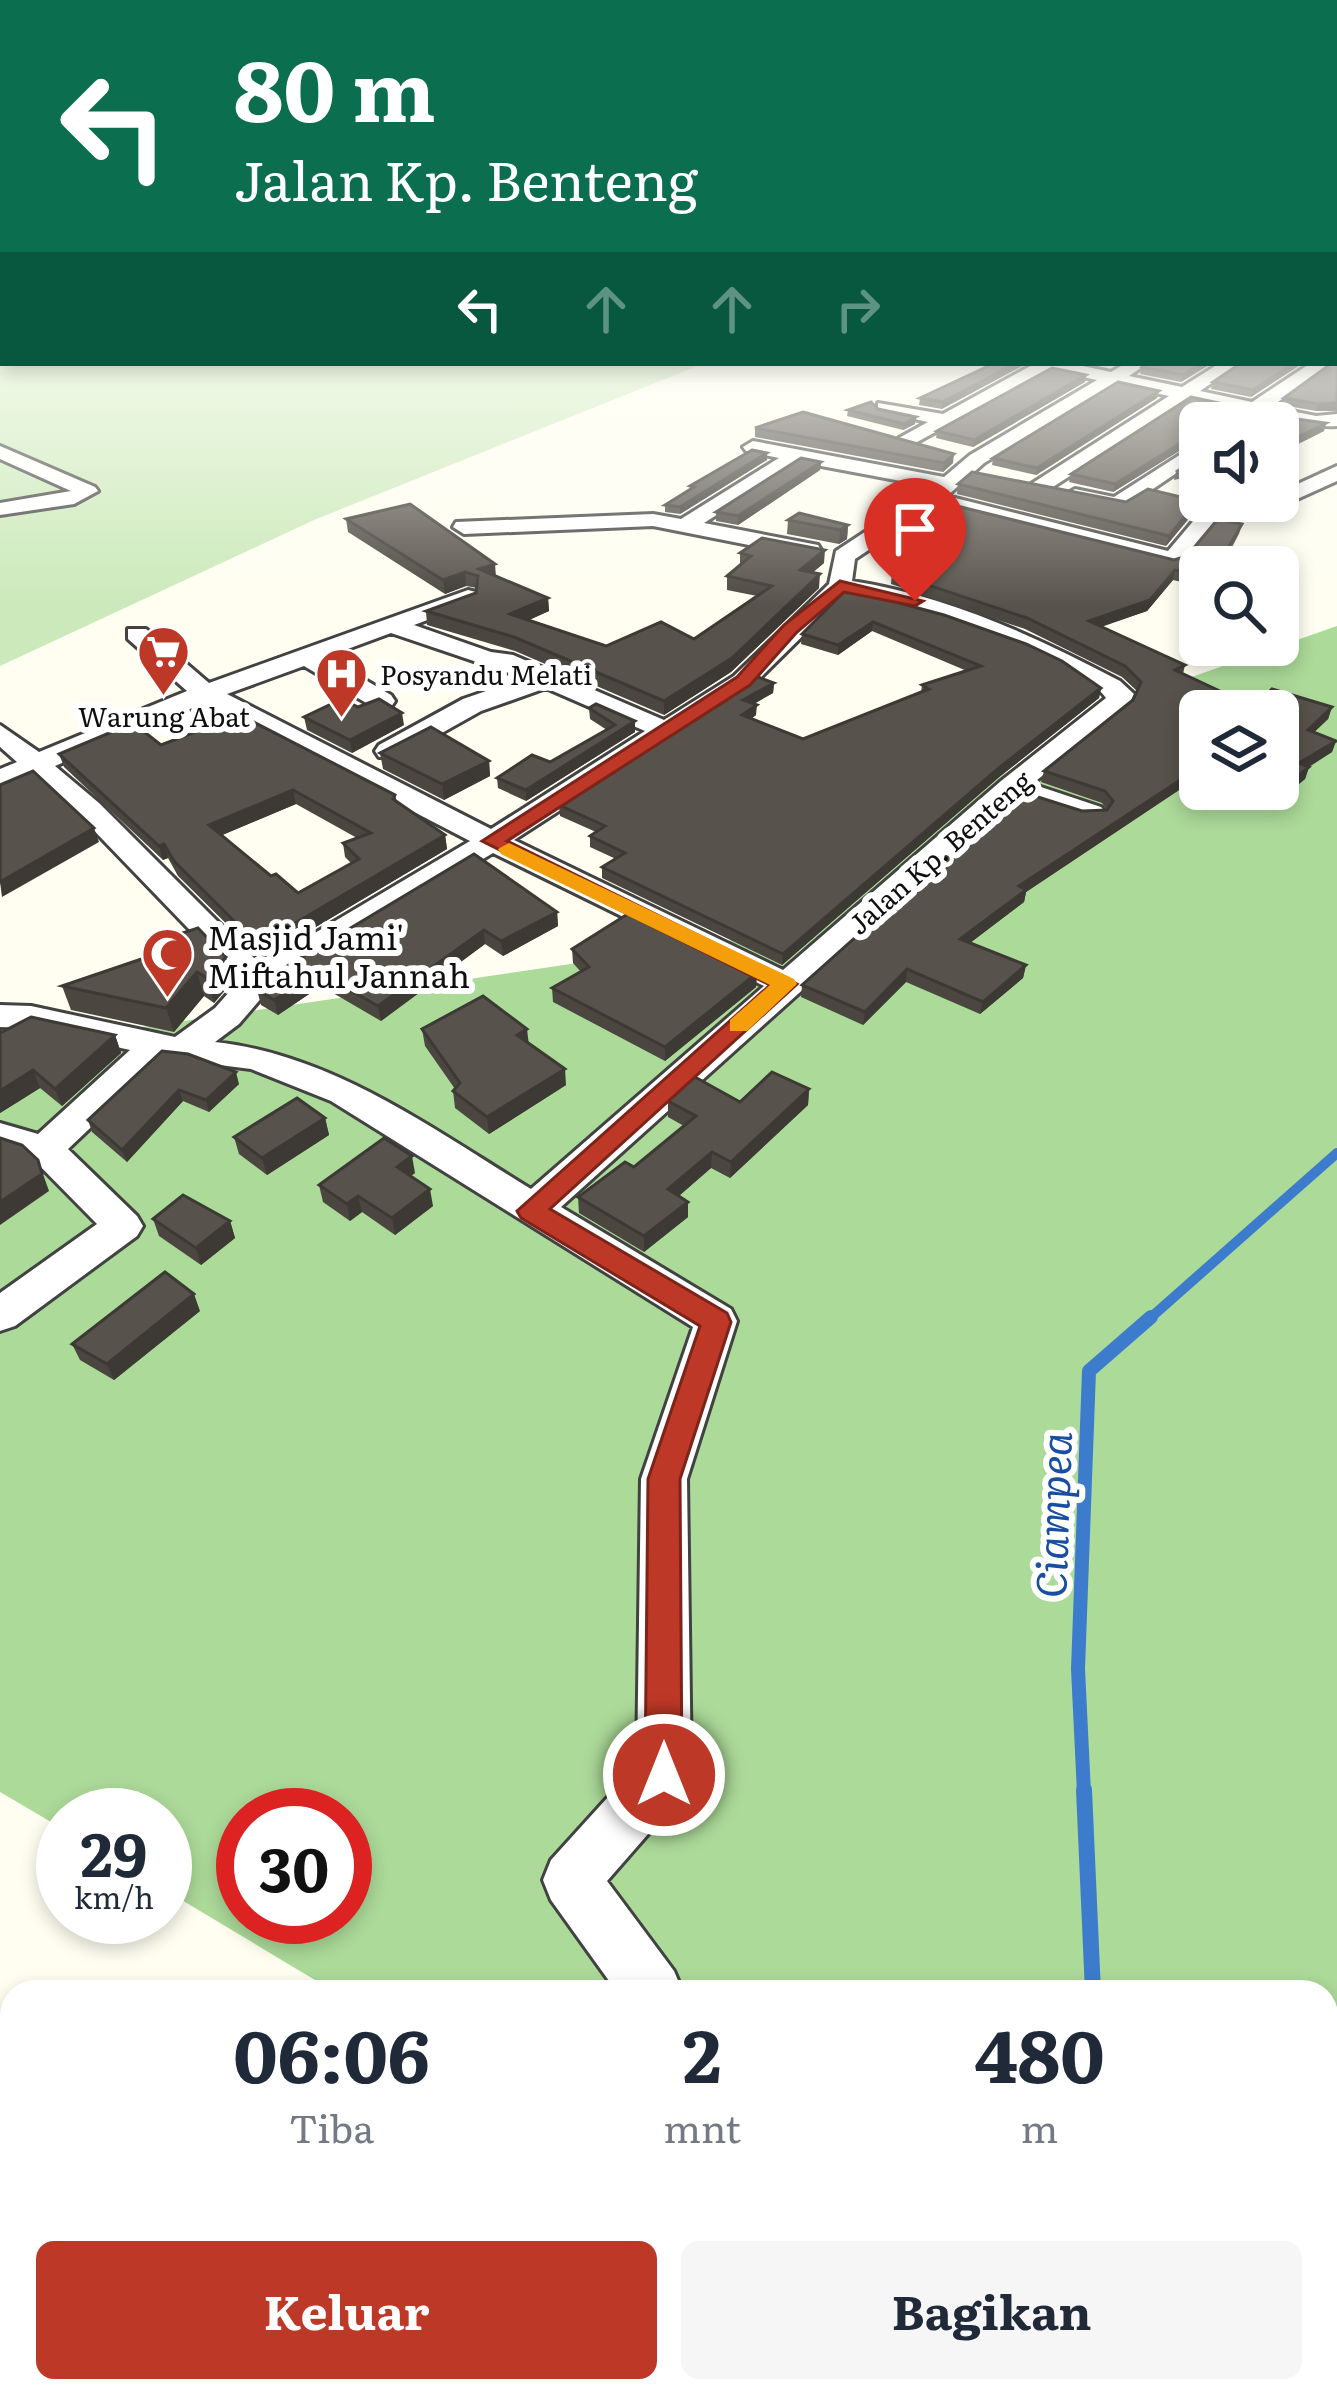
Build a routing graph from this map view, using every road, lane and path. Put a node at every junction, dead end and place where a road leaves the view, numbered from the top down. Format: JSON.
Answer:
{"nodes":[{"id":1,"x":1013,"y":383,"type":"edge"},
{"id":2,"x":1105,"y":383,"type":"edge"},
{"id":3,"x":1143,"y":383,"type":"edge"},
{"id":4,"x":1199,"y":383,"type":"edge"},
{"id":5,"x":1293,"y":383,"type":"edge"},
{"id":6,"x":1184,"y":392,"type":"junction"},
{"id":7,"x":1226,"y":402,"type":"edge"},
{"id":8,"x":1265,"y":402,"type":"edge"},
{"id":9,"x":885,"y":407,"type":"edge"},
{"id":10,"x":953,"y":417,"type":"junction"},
{"id":11,"x":982,"y":418,"type":"edge"},
{"id":12,"x":1299,"y":418,"type":"edge"},
{"id":13,"x":1337,"y":420,"type":"edge"},
{"id":14,"x":1006,"y":424,"type":"edge"},
{"id":15,"x":1032,"y":428,"type":"junction"},
{"id":16,"x":884,"y":436,"type":"edge"},
{"id":17,"x":906,"y":442,"type":"junction"},
{"id":18,"x":1106,"y":442,"type":"junction"},
{"id":19,"x":753,"y":447,"type":"edge"},
{"id":20,"x":0,"y":452,"type":"edge"},
{"id":21,"x":1179,"y":452,"type":"edge"},
{"id":22,"x":796,"y":455,"type":"junction"},
{"id":23,"x":1179,"y":462,"type":"edge"},
{"id":24,"x":954,"y":470,"type":"junction"},
{"id":25,"x":1337,"y":472,"type":"edge"},
{"id":26,"x":1019,"y":483,"type":"junction"},
{"id":27,"x":0,"y":508,"type":"edge"},
{"id":28,"x":685,"y":526,"type":"junction"},
{"id":29,"x":464,"y":527,"type":"dead end"},
{"id":30,"x":842,"y":571,"type":"junction"},
{"id":31,"x":468,"y":597,"type":"edge"},
{"id":32,"x":391,"y":625,"type":"junction"},
{"id":33,"x":137,"y":634,"type":"dead end"},
{"id":34,"x":304,"y":655,"type":"junction"},
{"id":35,"x":548,"y":679,"type":"junction"},
{"id":36,"x":205,"y":693,"type":"junction"},
{"id":37,"x":382,"y":700,"type":"edge"},
{"id":38,"x":665,"y":730,"type":"junction"},
{"id":39,"x":0,"y":733,"type":"edge"},
{"id":40,"x":37,"y":764,"type":"junction"},
{"id":41,"x":353,"y":768,"type":"junction"},
{"id":42,"x":0,"y":779,"type":"edge"},
{"id":43,"x":1011,"y":787,"type":"junction"},
{"id":44,"x":1091,"y":813,"type":"edge"},
{"id":45,"x":492,"y":841,"type":"junction"},
{"id":46,"x":257,"y":981,"type":"junction"},
{"id":47,"x":786,"y":984,"type":"junction"},
{"id":48,"x":0,"y":1016,"type":"edge"},
{"id":49,"x":169,"y":1047,"type":"junction"},
{"id":50,"x":0,"y":1136,"type":"edge"},
{"id":51,"x":45,"y":1149,"type":"junction"},
{"id":52,"x":530,"y":1211,"type":"junction"},
{"id":53,"x":0,"y":1315,"type":"edge"},
{"id":54,"x":644,"y":1980,"type":"edge"}],
"edges":[{"from":1,"to":10,"type":"street"},
{"from":2,"to":15,"type":"street"},
{"from":3,"to":6,"type":"street"},
{"from":4,"to":6,"type":"street"},
{"from":5,"to":8,"type":"street"},
{"from":6,"to":7,"type":"street"},
{"from":6,"to":18,"type":"street"},
{"from":9,"to":10,"type":"street"},
{"from":10,"to":11,"type":"street"},
{"from":10,"to":17,"type":"street"},
{"from":12,"to":13,"type":"street"},
{"from":14,"to":15,"type":"street"},
{"from":15,"to":18,"type":"street"},
{"from":15,"to":24,"type":"street"},
{"from":16,"to":17,"type":"street"},
{"from":17,"to":24,"type":"street"},
{"from":18,"to":21,"type":"street"},
{"from":18,"to":26,"type":"street"},
{"from":19,"to":22,"type":"street"},
{"from":20,"to":27,"type":"street"},
{"from":22,"to":24,"type":"street"},
{"from":22,"to":28,"type":"street"},
{"from":23,"to":26,"type":"street"},
{"from":24,"to":25,"type":"street"},
{"from":24,"to":26,"type":"street"},
{"from":24,"to":30,"type":"street"},
{"from":28,"to":29,"type":"street"},
{"from":28,"to":30,"type":"street"},
{"from":30,"to":38,"type":"street"},
{"from":30,"to":43,"type":"street","name":"Jalan Kp. Benteng"},
{"from":31,"to":32,"type":"street"},
{"from":32,"to":34,"type":"street"},
{"from":32,"to":35,"type":"street"},
{"from":33,"to":36,"type":"street"},
{"from":34,"to":36,"type":"street"},
{"from":34,"to":37,"type":"street"},
{"from":35,"to":38,"type":"street"},
{"from":35,"to":41,"type":"street"},
{"from":36,"to":40,"type":"street"},
{"from":36,"to":41,"type":"street"},
{"from":38,"to":45,"type":"street"},
{"from":39,"to":40,"type":"street"},
{"from":40,"to":42,"type":"street"},
{"from":40,"to":46,"type":"street"},
{"from":41,"to":45,"type":"street"},
{"from":43,"to":44,"type":"street"},
{"from":43,"to":47,"type":"street","name":"Jalan Kp. Benteng"},
{"from":45,"to":46,"type":"street"},
{"from":45,"to":47,"type":"street"},
{"from":46,"to":49,"type":"street"},
{"from":47,"to":52,"type":"street","name":"Jalan Kp. Benteng"},
{"from":48,"to":49,"type":"street"},
{"from":49,"to":51,"type":"street"},
{"from":49,"to":52,"type":"street"},
{"from":50,"to":51,"type":"street"},
{"from":51,"to":53,"type":"street"},
{"from":52,"to":54,"type":"street"}]}
